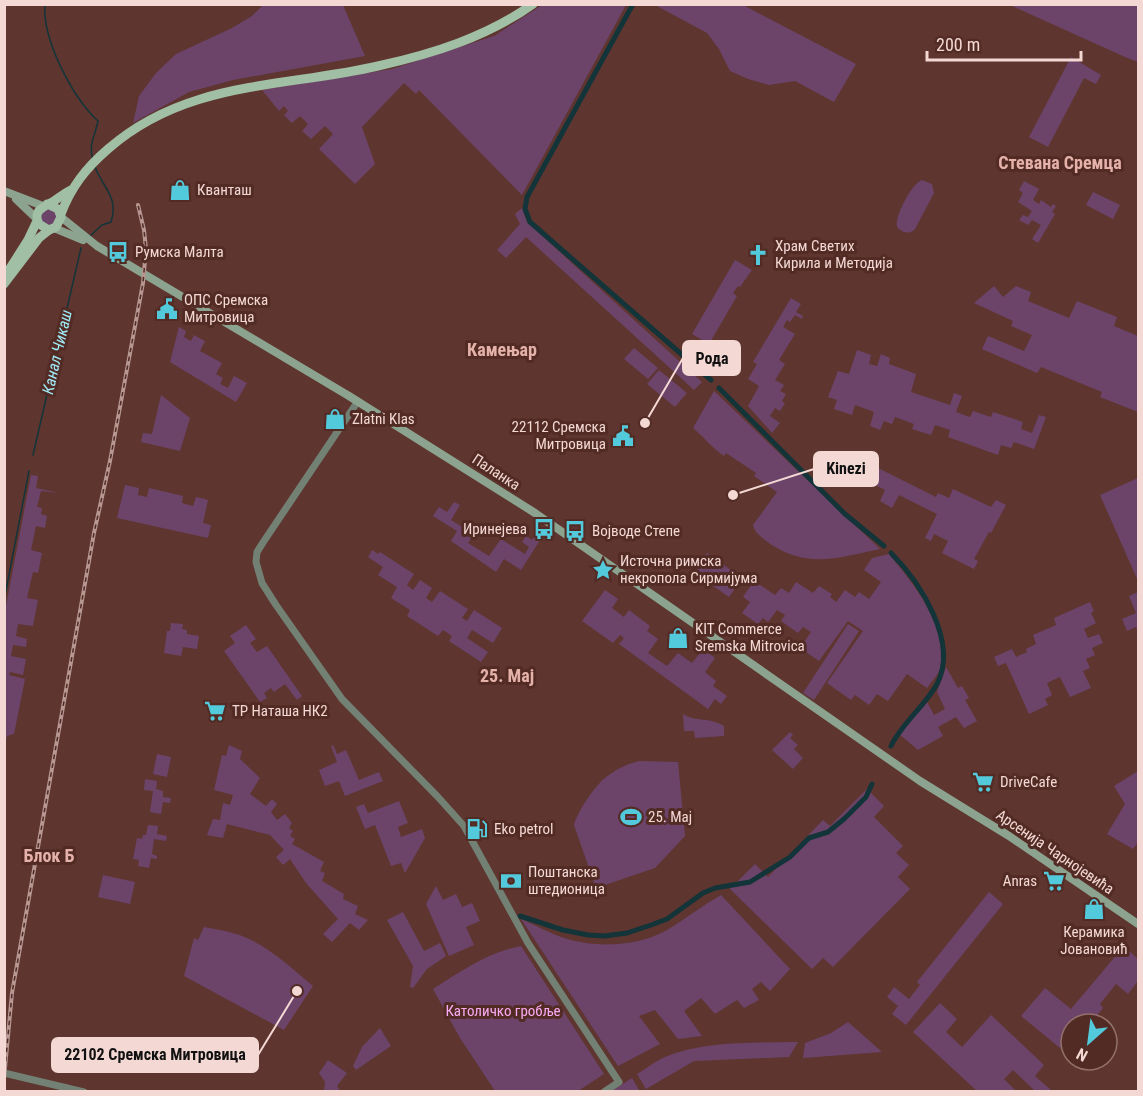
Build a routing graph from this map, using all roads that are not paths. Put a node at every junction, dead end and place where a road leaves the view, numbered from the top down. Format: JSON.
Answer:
{"nodes":[{"id":1,"x":533,"y":4,"type":"edge"},
{"id":2,"x":71,"y":190,"type":"junction"},
{"id":3,"x":8,"y":193,"type":"edge"},
{"id":4,"x":45,"y":205,"type":"junction"},
{"id":5,"x":61,"y":216,"type":"junction"},
{"id":6,"x":36,"y":220,"type":"junction"},
{"id":7,"x":51,"y":229,"type":"junction"},
{"id":8,"x":97,"y":246,"type":"junction"},
{"id":9,"x":4,"y":276,"type":"edge"},
{"id":10,"x":4,"y":284,"type":"edge"},
{"id":11,"x":358,"y":401,"type":"junction"},
{"id":12,"x":866,"y":742,"type":"joint"},
{"id":13,"x":1138,"y":924,"type":"edge"},
{"id":14,"x":6,"y":1073,"type":"edge"},
{"id":15,"x":84,"y":1092,"type":"edge"},
{"id":16,"x":604,"y":1092,"type":"edge"}],
"edges":[{"from":1,"to":2,"type":"main road"},
{"from":2,"to":4,"type":"main road"},
{"from":2,"to":5,"type":"main road"},
{"from":3,"to":4,"type":"main road"},
{"from":3,"to":6,"type":"main road"},
{"from":4,"to":5,"type":"main road"},
{"from":4,"to":6,"type":"main road"},
{"from":5,"to":7,"type":"main road"},
{"from":5,"to":8,"type":"main road","name":"Паланка"},
{"from":6,"to":7,"type":"main road"},
{"from":6,"to":9,"type":"main road"},
{"from":7,"to":8,"type":"main road","name":"Паланка"},
{"from":7,"to":10,"type":"main road"},
{"from":8,"to":11,"type":"main road","name":"Паланка"},
{"from":11,"to":12,"type":"main road","name":"Паланка"},
{"from":11,"to":16,"type":"street"},
{"from":12,"to":13,"type":"main road","name":"Арсенија Чарнојевића"},
{"from":14,"to":15,"type":"street"}]}
